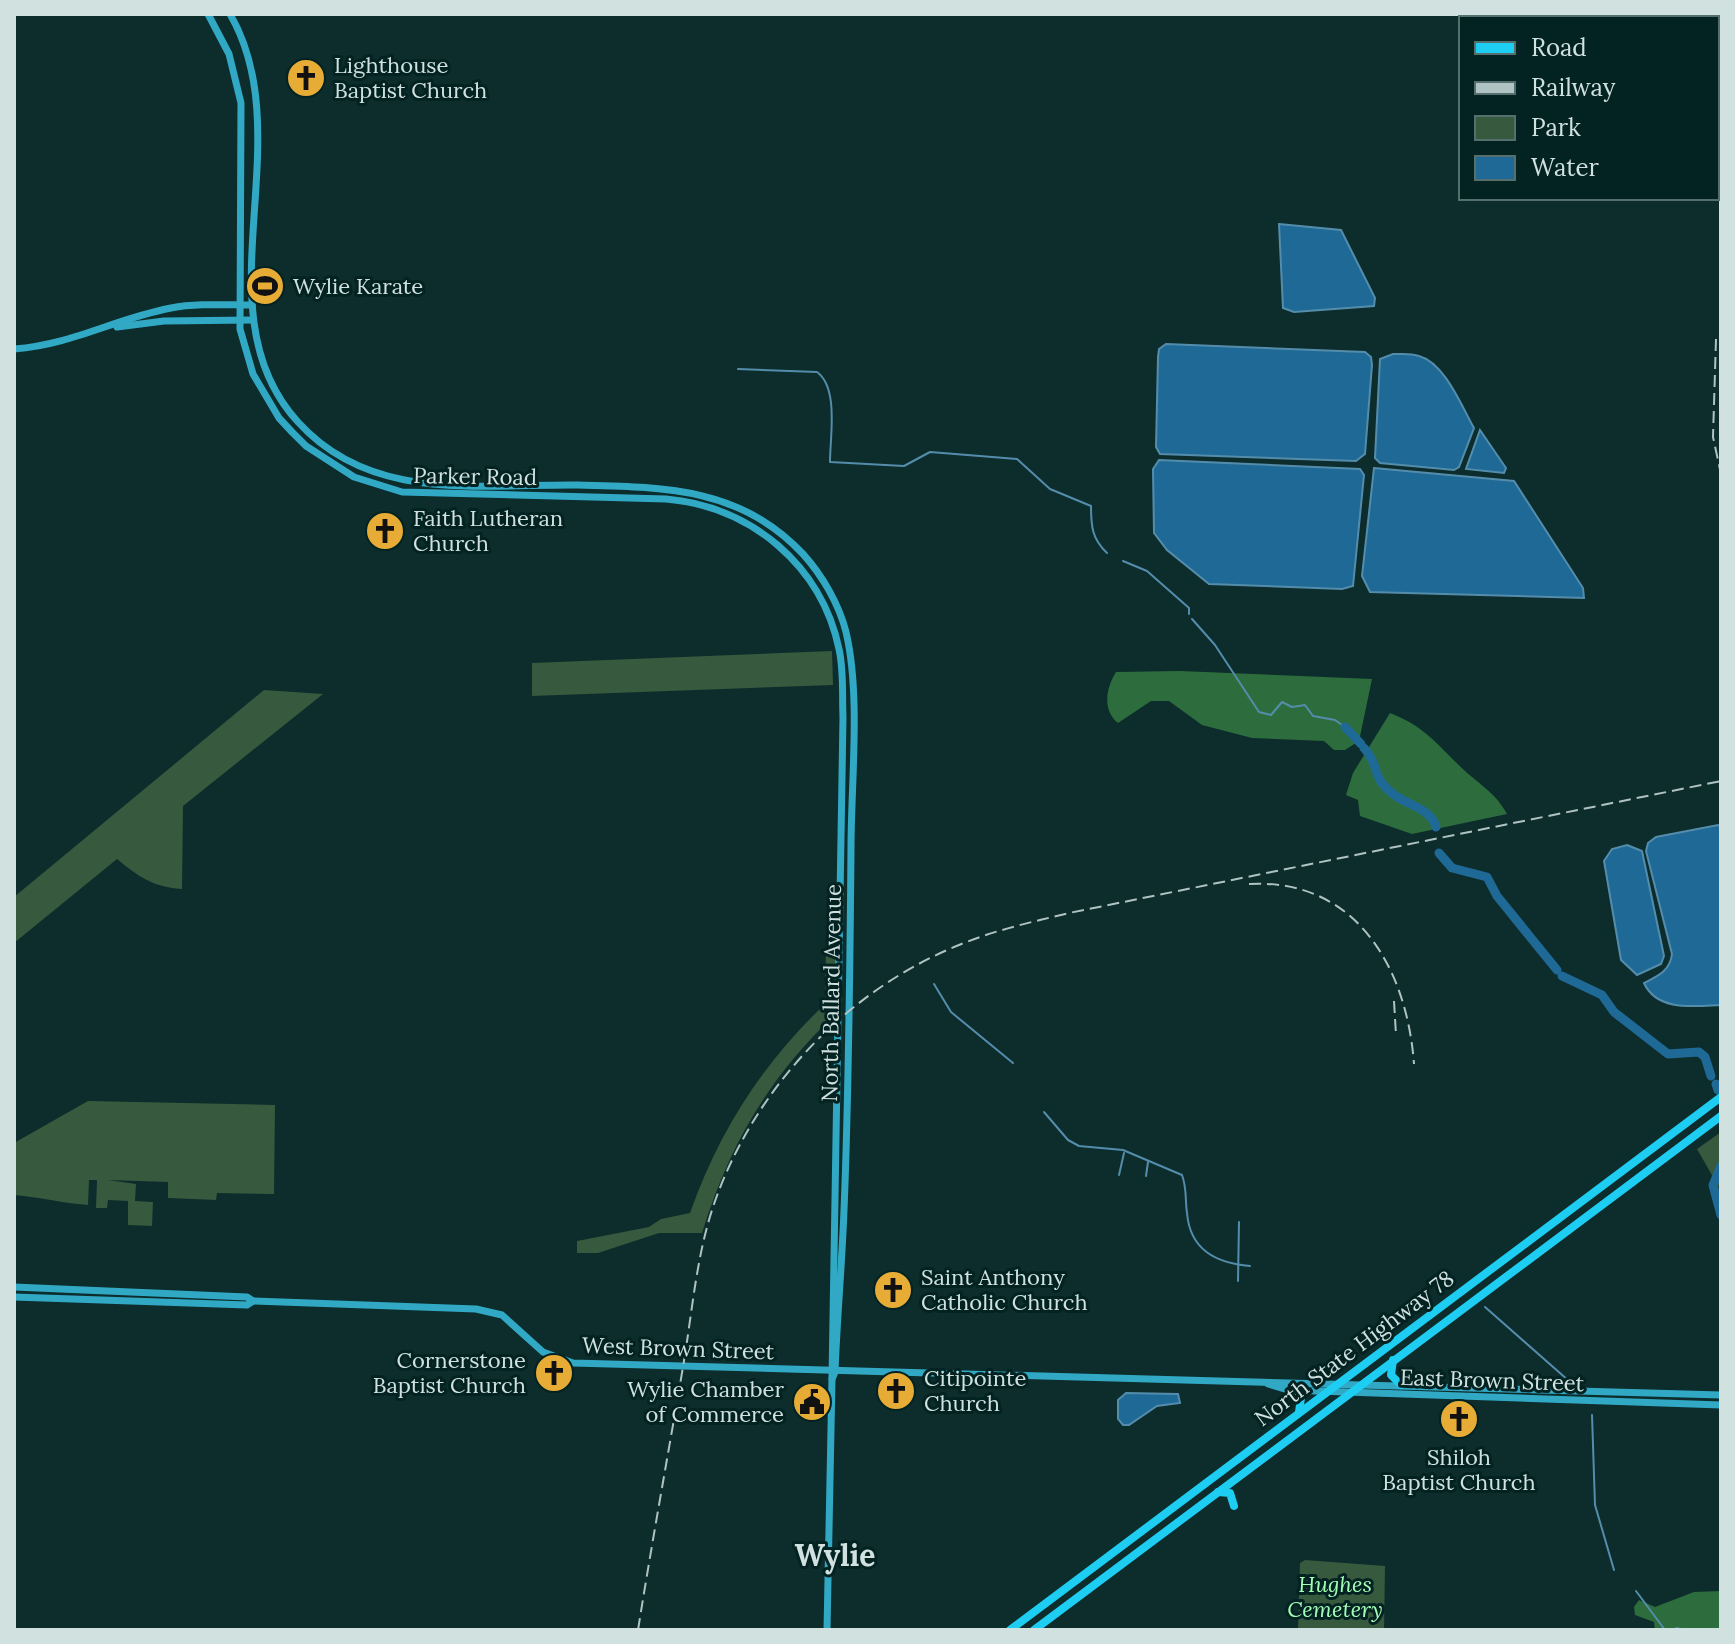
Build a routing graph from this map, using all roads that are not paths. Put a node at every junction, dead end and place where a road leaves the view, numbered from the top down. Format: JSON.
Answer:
{"nodes":[{"id":1,"x":208,"y":14,"type":"edge"},
{"id":2,"x":230,"y":14,"type":"edge"},
{"id":3,"x":237,"y":305,"type":"junction"},
{"id":4,"x":252,"y":305,"type":"junction"},
{"id":5,"x":238,"y":320,"type":"junction"},
{"id":6,"x":252,"y":320,"type":"junction"},
{"id":7,"x":103,"y":329,"type":"junction"},
{"id":8,"x":14,"y":349,"type":"edge"},
{"id":9,"x":838,"y":608,"type":"joint"},
{"id":10,"x":828,"y":612,"type":"joint"},
{"id":11,"x":1721,"y":1097,"type":"edge"},
{"id":12,"x":1721,"y":1116,"type":"edge"},
{"id":13,"x":14,"y":1287,"type":"edge"},
{"id":14,"x":14,"y":1297,"type":"edge"},
{"id":15,"x":253,"y":1301,"type":"junction"},
{"id":16,"x":1393,"y":1360,"type":"junction"},
{"id":17,"x":832,"y":1374,"type":"junction"},
{"id":18,"x":1263,"y":1382,"type":"junction"},
{"id":19,"x":1339,"y":1383,"type":"junction"},
{"id":20,"x":1362,"y":1384,"type":"junction"},
{"id":21,"x":1401,"y":1385,"type":"junction"},
{"id":22,"x":1293,"y":1390,"type":"junction"},
{"id":23,"x":1327,"y":1392,"type":"junction"},
{"id":24,"x":1350,"y":1392,"type":"junction"},
{"id":25,"x":1705,"y":1394,"type":"junction"},
{"id":26,"x":1721,"y":1395,"type":"edge"},
{"id":27,"x":1704,"y":1405,"type":"junction"},
{"id":28,"x":1721,"y":1405,"type":"edge"},
{"id":29,"x":1299,"y":1412,"type":"junction"},
{"id":30,"x":1217,"y":1492,"type":"junction"},
{"id":31,"x":1234,"y":1506,"type":"dead end"},
{"id":32,"x":827,"y":1630,"type":"edge"},
{"id":33,"x":1010,"y":1630,"type":"edge"},
{"id":34,"x":1034,"y":1630,"type":"edge"}],
"edges":[{"from":1,"to":3,"type":"main road","name":"Parker Road"},
{"from":2,"to":4,"type":"main road","name":"Parker Road"},
{"from":3,"to":4,"type":"main road"},
{"from":3,"to":5,"type":"main road","name":"Parker Road"},
{"from":3,"to":7,"type":"main road"},
{"from":4,"to":6,"type":"main road","name":"Parker Road"},
{"from":5,"to":6,"type":"main road"},
{"from":5,"to":7,"type":"main road"},
{"from":5,"to":10,"type":"main road","name":"Parker Road"},
{"from":6,"to":9,"type":"main road","name":"Parker Road"},
{"from":7,"to":8,"type":"main road"},
{"from":9,"to":17,"type":"main road","name":"North Ballard Avenue"},
{"from":10,"to":17,"type":"main road","name":"North Ballard Avenue"},
{"from":11,"to":19,"type":"main road","name":"North State Highway 78"},
{"from":12,"to":16,"type":"main road","name":"North State Highway 78"},
{"from":13,"to":15,"type":"main road","name":"West Brown Street"},
{"from":14,"to":15,"type":"main road","name":"West Brown Street"},
{"from":15,"to":17,"type":"main road","name":"West Brown Street"},
{"from":16,"to":20,"type":"main road","name":"North State Highway 78"},
{"from":16,"to":21,"type":"main road"},
{"from":17,"to":18,"type":"main road","name":"East Brown Street"},
{"from":17,"to":32,"type":"main road","name":"North Ballard Avenue"},
{"from":18,"to":19,"type":"main road","name":"East Brown Street"},
{"from":18,"to":22,"type":"main road","name":"East Brown Street"},
{"from":19,"to":20,"type":"main road","name":"East Brown Street"},
{"from":19,"to":23,"type":"main road","name":"North State Highway 78"},
{"from":20,"to":21,"type":"main road","name":"East Brown Street"},
{"from":20,"to":24,"type":"main road","name":"North State Highway 78"},
{"from":21,"to":25,"type":"main road","name":"East Brown Street"},
{"from":22,"to":23,"type":"main road","name":"East Brown Street"},
{"from":22,"to":29,"type":"main road"},
{"from":23,"to":24,"type":"main road","name":"East Brown Street"},
{"from":23,"to":29,"type":"main road","name":"North State Highway 78"},
{"from":24,"to":27,"type":"main road","name":"East Brown Street"},
{"from":24,"to":30,"type":"main road","name":"North State Highway 78"},
{"from":25,"to":26,"type":"main road","name":"East Brown Street"},
{"from":25,"to":27,"type":"main road"},
{"from":27,"to":28,"type":"main road","name":"East Brown Street"},
{"from":29,"to":33,"type":"main road","name":"North State Highway 78"},
{"from":30,"to":31,"type":"main road"},
{"from":30,"to":34,"type":"main road","name":"North State Highway 78"}]}
